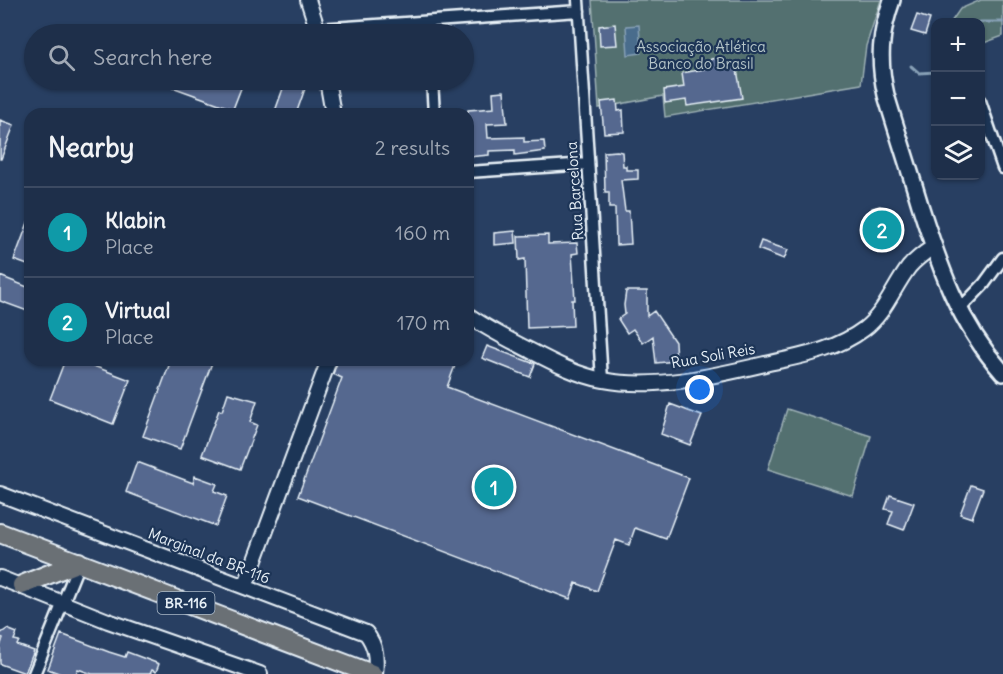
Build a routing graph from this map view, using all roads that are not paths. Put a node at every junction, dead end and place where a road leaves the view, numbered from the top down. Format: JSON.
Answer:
{"nodes":[{"id":1,"x":308,"y":0,"type":"edge"},
{"id":2,"x":892,"y":0,"type":"edge"},
{"id":3,"x":578,"y":6,"type":"edge"},
{"id":4,"x":429,"y":21,"type":"joint"},
{"id":5,"x":316,"y":24,"type":"edge"},
{"id":6,"x":399,"y":24,"type":"edge"},
{"id":7,"x":329,"y":90,"type":"edge"},
{"id":8,"x":433,"y":90,"type":"edge"},
{"id":9,"x":332,"y":108,"type":"edge"},
{"id":10,"x":434,"y":108,"type":"edge"},
{"id":11,"x":985,"y":113,"type":"edge"},
{"id":12,"x":588,"y":164,"type":"junction"},
{"id":13,"x":1003,"y":168,"type":"edge"},
{"id":14,"x":474,"y":172,"type":"edge"},
{"id":15,"x":933,"y":247,"type":"junction"},
{"id":16,"x":1003,"y":258,"type":"edge"},
{"id":17,"x":959,"y":310,"type":"junction"},
{"id":18,"x":474,"y":319,"type":"edge"},
{"id":19,"x":327,"y":366,"type":"edge"},
{"id":20,"x":1003,"y":373,"type":"edge"},
{"id":21,"x":602,"y":380,"type":"junction"},
{"id":22,"x":0,"y":494,"type":"edge"},
{"id":23,"x":0,"y":533,"type":"edge"},
{"id":24,"x":33,"y":545,"type":"junction"},
{"id":25,"x":79,"y":562,"type":"junction"},
{"id":26,"x":0,"y":578,"type":"edge"},
{"id":27,"x":22,"y":585,"type":"junction"},
{"id":28,"x":244,"y":587,"type":"junction"},
{"id":29,"x":63,"y":602,"type":"junction"},
{"id":30,"x":34,"y":674,"type":"edge"},
{"id":31,"x":260,"y":674,"type":"edge"},
{"id":32,"x":374,"y":674,"type":"edge"}],
"edges":[{"from":1,"to":5,"type":"street"},
{"from":2,"to":15,"type":"main road"},
{"from":3,"to":4,"type":"street"},
{"from":3,"to":12,"type":"street","name":"Rua Barcelona"},
{"from":4,"to":6,"type":"street"},
{"from":7,"to":9,"type":"street"},
{"from":8,"to":10,"type":"street"},
{"from":11,"to":13,"type":"street"},
{"from":12,"to":14,"type":"street"},
{"from":12,"to":21,"type":"street","name":"Rua Barcelona"},
{"from":15,"to":17,"type":"main road"},
{"from":15,"to":21,"type":"street","name":"Rua Soli Reis"},
{"from":16,"to":17,"type":"street"},
{"from":17,"to":20,"type":"main road"},
{"from":18,"to":21,"type":"street","name":"Rua Soli Reis"},
{"from":19,"to":28,"type":"street"},
{"from":22,"to":28,"type":"street","name":"Marginal da BR-116"},
{"from":23,"to":24,"type":"highway","number":"BR-116"},
{"from":24,"to":25,"type":"highway","number":"BR-116"},
{"from":24,"to":27,"type":"highway"},
{"from":25,"to":27,"type":"highway"},
{"from":25,"to":29,"type":"street"},
{"from":25,"to":32,"type":"highway","number":"BR-116"},
{"from":26,"to":27,"type":"street"},
{"from":27,"to":29,"type":"street"},
{"from":28,"to":32,"type":"street","name":"Marginal da BR-116"},
{"from":29,"to":30,"type":"street"},
{"from":29,"to":31,"type":"street"}]}
